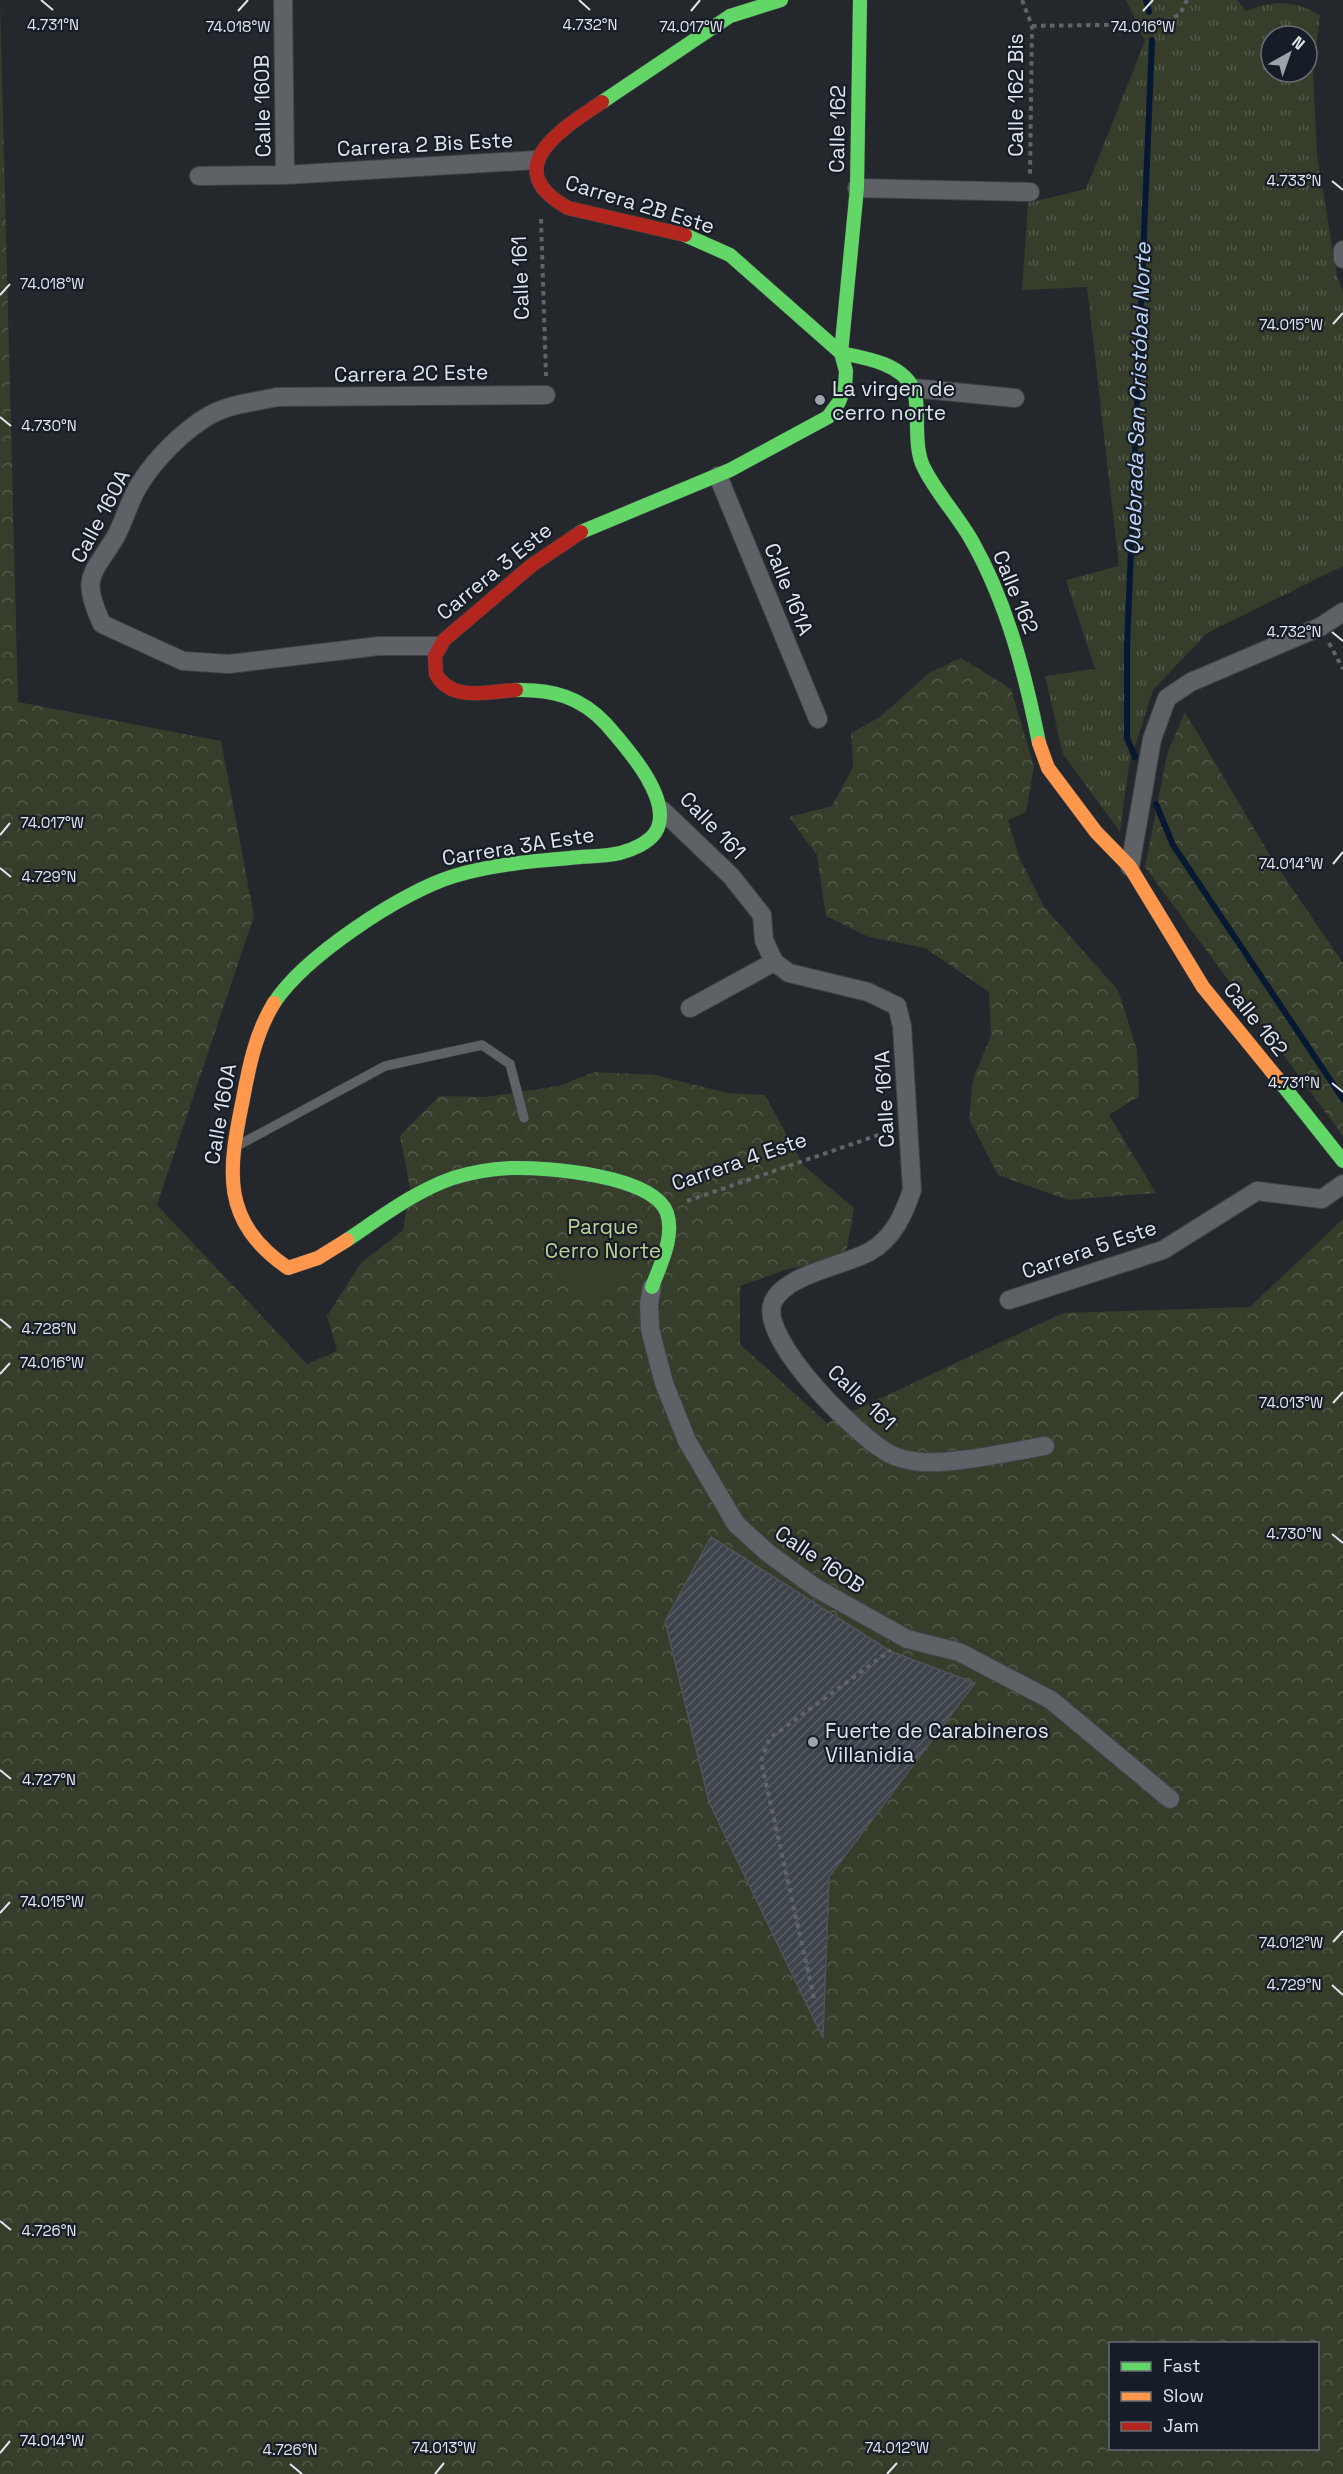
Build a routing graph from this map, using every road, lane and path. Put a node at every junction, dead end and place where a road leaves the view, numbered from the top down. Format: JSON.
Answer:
{"nodes":[{"id":1,"x":283,"y":0,"type":"edge"},
{"id":2,"x":727,"y":0,"type":"edge"},
{"id":3,"x":781,"y":0,"type":"edge"},
{"id":4,"x":860,"y":0,"type":"edge"},
{"id":5,"x":1022,"y":0,"type":"edge"},
{"id":6,"x":1187,"y":0,"type":"edge"},
{"id":7,"x":747,"y":10,"type":"junction"},
{"id":8,"x":1032,"y":26,"type":"junction"},
{"id":9,"x":537,"y":160,"type":"junction"},
{"id":10,"x":285,"y":175,"type":"junction"},
{"id":11,"x":199,"y":176,"type":"dead end"},
{"id":12,"x":539,"y":185,"type":"junction"},
{"id":13,"x":857,"y":188,"type":"junction"},
{"id":14,"x":1030,"y":192,"type":"joint"},
{"id":15,"x":1343,"y":250,"type":"edge"},
{"id":16,"x":1343,"y":259,"type":"edge"},
{"id":17,"x":841,"y":353,"type":"junction"},
{"id":18,"x":913,"y":388,"type":"junction"},
{"id":19,"x":546,"y":394,"type":"joint"},
{"id":20,"x":276,"y":397,"type":"joint"},
{"id":21,"x":1015,"y":398,"type":"dead end"},
{"id":22,"x":718,"y":476,"type":"junction"},
{"id":23,"x":1343,"y":612,"type":"edge"},
{"id":24,"x":102,"y":624,"type":"joint"},
{"id":25,"x":1320,"y":627,"type":"junction"},
{"id":26,"x":438,"y":646,"type":"junction"},
{"id":27,"x":1343,"y":669,"type":"edge"},
{"id":28,"x":818,"y":719,"type":"dead end"},
{"id":29,"x":662,"y":810,"type":"junction"},
{"id":30,"x":1130,"y":867,"type":"junction"},
{"id":31,"x":774,"y":962,"type":"junction"},
{"id":32,"x":308,"y":963,"type":"joint"},
{"id":33,"x":690,"y":1008,"type":"dead end"},
{"id":34,"x":524,"y":1118,"type":"dead end"},
{"id":35,"x":909,"y":1125,"type":"junction"},
{"id":36,"x":232,"y":1149,"type":"junction"},
{"id":37,"x":1343,"y":1161,"type":"edge"},
{"id":38,"x":1343,"y":1184,"type":"edge"},
{"id":39,"x":666,"y":1208,"type":"junction"},
{"id":40,"x":288,"y":1268,"type":"joint"},
{"id":41,"x":652,"y":1287,"type":"joint"},
{"id":42,"x":1009,"y":1300,"type":"dead end"},
{"id":43,"x":776,"y":1331,"type":"joint"},
{"id":44,"x":1045,"y":1446,"type":"dead end"},
{"id":45,"x":907,"y":1639,"type":"junction"},
{"id":46,"x":1170,"y":1799,"type":"dead end"},
{"id":47,"x":814,"y":1998,"type":"dead end"}],
"edges":[{"from":1,"to":10,"type":"street","name":"Calle 160B"},
{"from":2,"to":7,"type":"street"},
{"from":3,"to":7,"type":"street","name":"Carrera 2 Bis Este"},
{"from":4,"to":13,"type":"street","name":"Calle 162"},
{"from":5,"to":8,"type":"path","name":"Calle 162 Bis"},
{"from":6,"to":8,"type":"path"},
{"from":7,"to":9,"type":"street","name":"Carrera 2 Bis Este"},
{"from":8,"to":14,"type":"path","name":"Calle 162 Bis"},
{"from":9,"to":10,"type":"street","name":"Carrera 2 Bis Este"},
{"from":9,"to":12,"type":"street"},
{"from":10,"to":11,"type":"street","name":"Carrera 2 Bis Este"},
{"from":12,"to":17,"type":"street","name":"Carrera 2B Este"},
{"from":12,"to":19,"type":"path","name":"Calle 161"},
{"from":13,"to":14,"type":"street"},
{"from":13,"to":17,"type":"street","name":"Calle 162"},
{"from":15,"to":16,"type":"street"},
{"from":17,"to":18,"type":"street"},
{"from":17,"to":22,"type":"street","name":"Carrera 3 Este"},
{"from":18,"to":21,"type":"street"},
{"from":18,"to":30,"type":"street","name":"Calle 162"},
{"from":19,"to":20,"type":"street","name":"Carrera 2C Este"},
{"from":20,"to":24,"type":"street","name":"Calle 160A"},
{"from":22,"to":26,"type":"street","name":"Carrera 3 Este"},
{"from":22,"to":28,"type":"street","name":"Calle 161A"},
{"from":23,"to":25,"type":"street"},
{"from":24,"to":26,"type":"street","name":"Carrera 3 Este"},
{"from":25,"to":27,"type":"path"},
{"from":25,"to":30,"type":"street"},
{"from":26,"to":29,"type":"street","name":"Calle 161"},
{"from":29,"to":31,"type":"street","name":"Calle 161"},
{"from":29,"to":32,"type":"street","name":"Carrera 3A Este"},
{"from":30,"to":37,"type":"street","name":"Calle 162"},
{"from":31,"to":33,"type":"street"},
{"from":31,"to":35,"type":"street","name":"Calle 161A"},
{"from":32,"to":36,"type":"street","name":"Calle 160A"},
{"from":34,"to":36,"type":"lane"},
{"from":35,"to":39,"type":"path","name":"Carrera 4 Este"},
{"from":35,"to":43,"type":"street","name":"Calle 161A"},
{"from":36,"to":40,"type":"street","name":"Calle 160A"},
{"from":38,"to":42,"type":"street","name":"Carrera 5 Este"},
{"from":39,"to":40,"type":"street","name":"Carrera 4 Este"},
{"from":39,"to":41,"type":"street","name":"Calle 160B"},
{"from":41,"to":45,"type":"street","name":"Calle 160B"},
{"from":43,"to":44,"type":"street","name":"Calle 161"},
{"from":45,"to":46,"type":"street","name":"Calle 160B"},
{"from":45,"to":47,"type":"path"}]}
